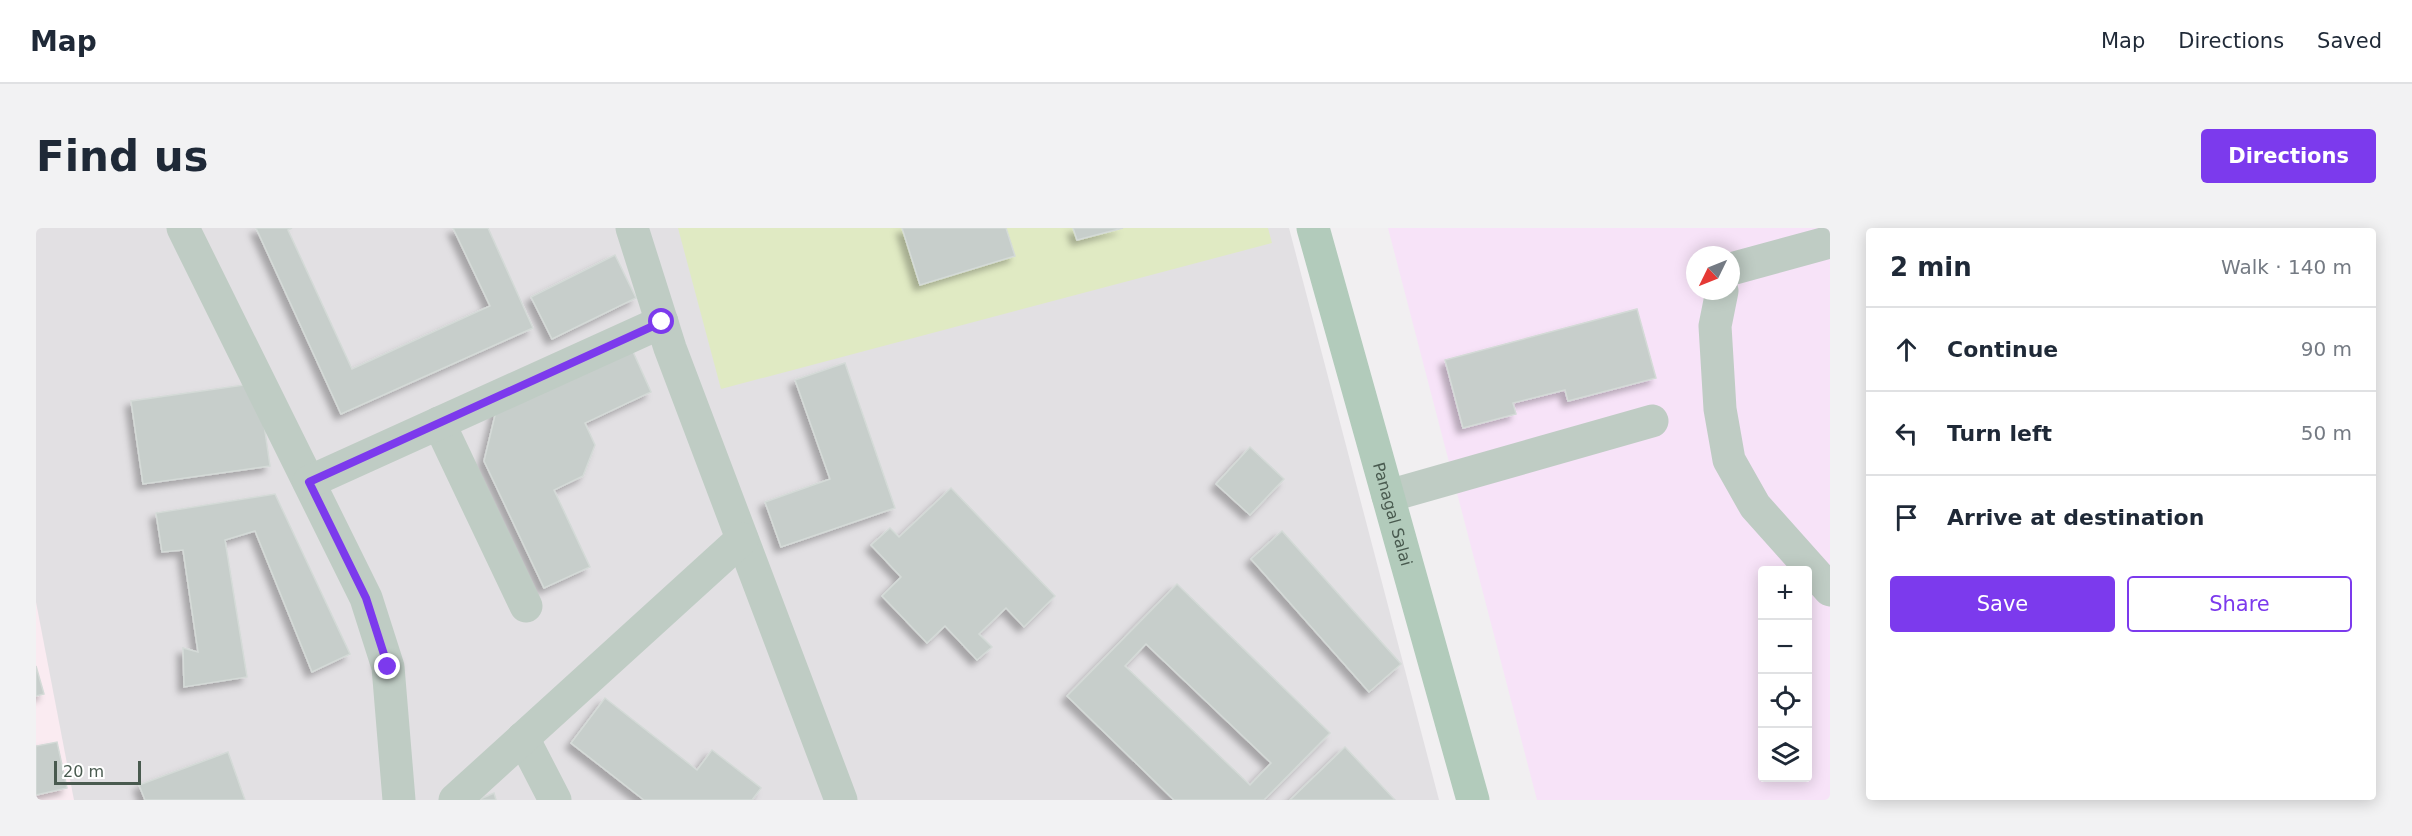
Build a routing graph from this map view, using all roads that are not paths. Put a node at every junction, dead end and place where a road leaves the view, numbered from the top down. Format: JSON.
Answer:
{"nodes":[{"id":1,"x":183,"y":228,"type":"edge"},
{"id":2,"x":633,"y":228,"type":"edge"},
{"id":3,"x":1313,"y":228,"type":"edge"},
{"id":4,"x":1830,"y":242,"type":"edge"},
{"id":5,"x":1740,"y":267,"type":"edge"},
{"id":6,"x":1720,"y":300,"type":"edge"},
{"id":7,"x":662,"y":322,"type":"junction"},
{"id":8,"x":1652,"y":421,"type":"dead end"},
{"id":9,"x":439,"y":423,"type":"junction"},
{"id":10,"x":309,"y":482,"type":"junction"},
{"id":11,"x":1388,"y":496,"type":"junction"},
{"id":12,"x":742,"y":539,"type":"junction"},
{"id":13,"x":1830,"y":590,"type":"edge"},
{"id":14,"x":526,"y":606,"type":"dead end"},
{"id":15,"x":523,"y":738,"type":"junction"},
{"id":16,"x":399,"y":800,"type":"edge"},
{"id":17,"x":455,"y":800,"type":"edge"},
{"id":18,"x":555,"y":800,"type":"edge"},
{"id":19,"x":841,"y":800,"type":"edge"},
{"id":20,"x":1473,"y":800,"type":"edge"}],
"edges":[{"from":1,"to":10,"type":"street"},
{"from":2,"to":7,"type":"street"},
{"from":3,"to":11,"type":"main road","name":"Panagal Salai"},
{"from":4,"to":5,"type":"street"},
{"from":6,"to":13,"type":"street"},
{"from":7,"to":9,"type":"street"},
{"from":7,"to":12,"type":"street"},
{"from":8,"to":11,"type":"street"},
{"from":9,"to":10,"type":"street"},
{"from":9,"to":14,"type":"street"},
{"from":10,"to":16,"type":"street"},
{"from":11,"to":20,"type":"main road","name":"Panagal Salai"},
{"from":12,"to":15,"type":"street"},
{"from":12,"to":19,"type":"street"},
{"from":15,"to":17,"type":"street"},
{"from":15,"to":18,"type":"street"}]}
